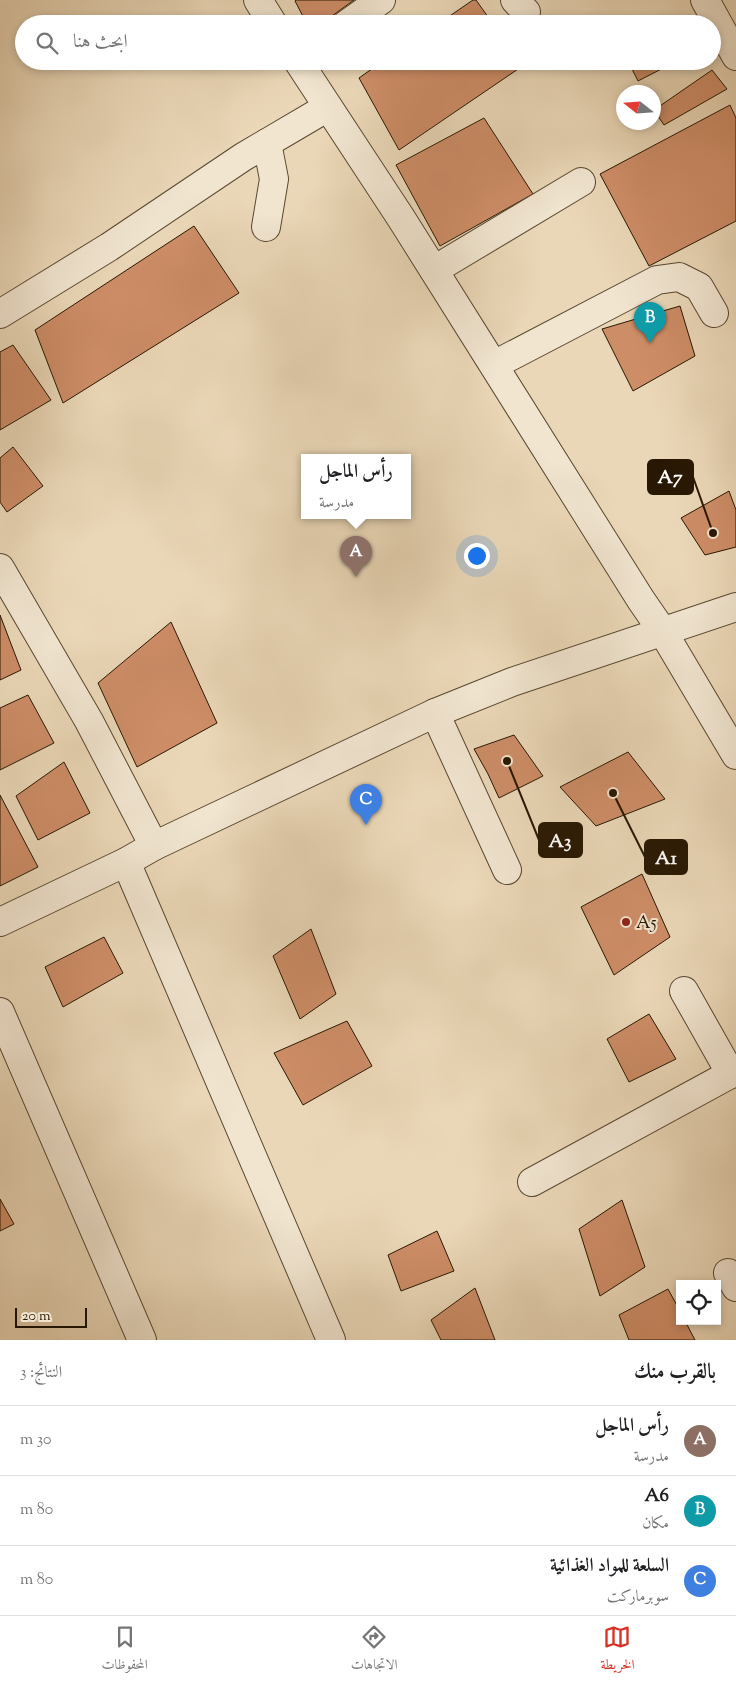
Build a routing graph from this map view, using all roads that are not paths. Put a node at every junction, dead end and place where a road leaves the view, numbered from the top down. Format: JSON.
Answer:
{"nodes":[{"id":1,"x":258,"y":0,"type":"edge"},
{"id":2,"x":381,"y":0,"type":"edge"},
{"id":3,"x":705,"y":0,"type":"edge"},
{"id":4,"x":267,"y":15,"type":"edge"},
{"id":5,"x":360,"y":15,"type":"edge"},
{"id":6,"x":713,"y":15,"type":"edge"},
{"id":7,"x":721,"y":29,"type":"edge"},
{"id":8,"x":736,"y":56,"type":"edge"},
{"id":9,"x":304,"y":70,"type":"edge"},
{"id":10,"x":328,"y":107,"type":"junction"},
{"id":11,"x":267,"y":143,"type":"junction"},
{"id":12,"x":581,"y":182,"type":"dead end"},
{"id":13,"x":266,"y":227,"type":"dead end"},
{"id":14,"x":434,"y":270,"type":"junction"},
{"id":15,"x":714,"y":313,"type":"dead end"},
{"id":16,"x":0,"y":314,"type":"edge"},
{"id":17,"x":494,"y":365,"type":"junction"},
{"id":18,"x":0,"y":568,"type":"edge"},
{"id":19,"x":736,"y":608,"type":"edge"},
{"id":20,"x":663,"y":632,"type":"junction"},
{"id":21,"x":435,"y":712,"type":"junction"},
{"id":22,"x":736,"y":755,"type":"edge"},
{"id":23,"x":154,"y":846,"type":"junction"},
{"id":24,"x":126,"y":862,"type":"junction"},
{"id":25,"x":507,"y":870,"type":"dead end"},
{"id":26,"x":0,"y":922,"type":"edge"},
{"id":27,"x":684,"y":991,"type":"dead end"},
{"id":28,"x":0,"y":1012,"type":"edge"},
{"id":29,"x":734,"y":1072,"type":"edge"},
{"id":30,"x":532,"y":1182,"type":"dead end"},
{"id":31,"x":142,"y":1340,"type":"edge"},
{"id":32,"x":331,"y":1340,"type":"edge"}],
"edges":[{"from":1,"to":4,"type":"street"},
{"from":2,"to":5,"type":"street"},
{"from":3,"to":6,"type":"street"},
{"from":7,"to":8,"type":"street"},
{"from":9,"to":10,"type":"street"},
{"from":10,"to":11,"type":"street"},
{"from":10,"to":14,"type":"street"},
{"from":11,"to":13,"type":"street"},
{"from":11,"to":16,"type":"street"},
{"from":12,"to":14,"type":"street"},
{"from":14,"to":17,"type":"street"},
{"from":15,"to":17,"type":"street"},
{"from":17,"to":20,"type":"street"},
{"from":18,"to":23,"type":"street"},
{"from":19,"to":20,"type":"street"},
{"from":20,"to":21,"type":"street"},
{"from":20,"to":22,"type":"street"},
{"from":21,"to":23,"type":"street"},
{"from":21,"to":25,"type":"street"},
{"from":23,"to":24,"type":"street"},
{"from":24,"to":26,"type":"street"},
{"from":24,"to":32,"type":"street"},
{"from":27,"to":29,"type":"street"},
{"from":28,"to":31,"type":"street"},
{"from":29,"to":30,"type":"street"}]}
